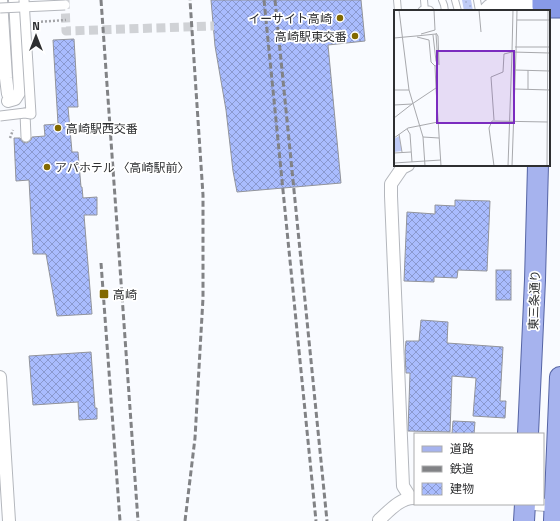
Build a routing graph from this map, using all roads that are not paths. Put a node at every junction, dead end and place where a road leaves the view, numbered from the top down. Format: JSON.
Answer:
{"nodes":[{"id":1,"x":1,"y":0,"type":"edge"},
{"id":2,"x":397,"y":0,"type":"edge"},
{"id":3,"x":442,"y":0,"type":"edge"},
{"id":4,"x":455,"y":0,"type":"edge"},
{"id":5,"x":477,"y":0,"type":"edge"},
{"id":6,"x":21,"y":2,"type":"edge"},
{"id":7,"x":65,"y":5,"type":"dead end"},
{"id":8,"x":547,"y":6,"type":"edge"},
{"id":9,"x":0,"y":8,"type":"edge"},
{"id":10,"x":398,"y":10,"type":"edge"},
{"id":11,"x":444,"y":10,"type":"edge"},
{"id":12,"x":458,"y":10,"type":"edge"},
{"id":13,"x":479,"y":10,"type":"edge"},
{"id":14,"x":487,"y":10,"type":"edge"},
{"id":15,"x":4,"y":98,"type":"edge"},
{"id":16,"x":25,"y":113,"type":"junction"},
{"id":17,"x":0,"y":116,"type":"edge"},
{"id":18,"x":26,"y":137,"type":"dead end"},
{"id":19,"x":406,"y":166,"type":"edge"},
{"id":20,"x":538,"y":166,"type":"edge"},
{"id":21,"x":0,"y":377,"type":"edge"},
{"id":22,"x":560,"y":377,"type":"edge"},
{"id":23,"x":528,"y":433,"type":"edge"},
{"id":24,"x":413,"y":498,"type":"edge"},
{"id":25,"x":525,"y":505,"type":"edge"},
{"id":26,"x":537,"y":505,"type":"edge"},
{"id":27,"x":556,"y":511,"type":"edge"},
{"id":28,"x":6,"y":518,"type":"edge"},
{"id":29,"x":379,"y":521,"type":"edge"},
{"id":30,"x":524,"y":521,"type":"edge"}],
"edges":[{"from":1,"to":15,"type":"street"},
{"from":2,"to":10,"type":"lane"},
{"from":3,"to":11,"type":"lane"},
{"from":4,"to":12,"type":"lane"},
{"from":5,"to":13,"type":"lane"},
{"from":6,"to":7,"type":"street","bridge":true},
{"from":6,"to":9,"type":"street","bridge":true},
{"from":6,"to":15,"type":"street"},
{"from":6,"to":16,"type":"street","bridge":true},
{"from":8,"to":14,"type":"street"},
{"from":16,"to":17,"type":"street","bridge":true},
{"from":16,"to":18,"type":"street"},
{"from":19,"to":24,"type":"street"},
{"from":20,"to":23,"type":"main road","name":"東三条通り"},
{"from":21,"to":28,"type":"street"},
{"from":22,"to":27,"type":"main road"},
{"from":24,"to":29,"type":"street"},
{"from":25,"to":30,"type":"main road"},
{"from":26,"to":27,"type":"street"}]}
